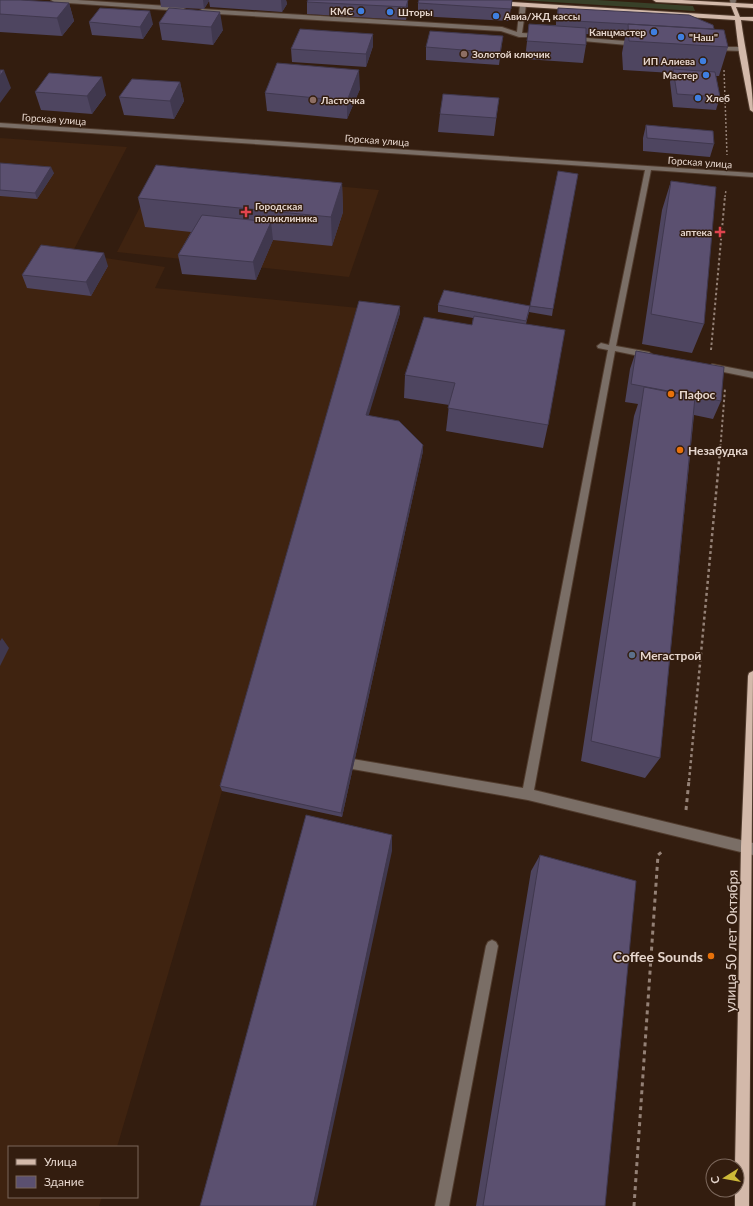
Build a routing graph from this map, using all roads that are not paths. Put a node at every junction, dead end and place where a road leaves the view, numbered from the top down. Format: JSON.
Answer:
{"nodes":[{"id":1,"x":54,"y":0,"type":"edge"},
{"id":2,"x":656,"y":0,"type":"edge"},
{"id":3,"x":733,"y":2,"type":"edge"},
{"id":4,"x":494,"y":3,"type":"edge"},
{"id":5,"x":523,"y":5,"type":"junction"},
{"id":6,"x":753,"y":6,"type":"edge"},
{"id":7,"x":188,"y":10,"type":"edge"},
{"id":8,"x":196,"y":10,"type":"edge"},
{"id":9,"x":738,"y":18,"type":"junction"},
{"id":10,"x":753,"y":19,"type":"edge"},
{"id":11,"x":519,"y":35,"type":"junction"},
{"id":12,"x":543,"y":37,"type":"edge"},
{"id":13,"x":566,"y":38,"type":"edge"},
{"id":14,"x":642,"y":44,"type":"edge"},
{"id":15,"x":704,"y":49,"type":"edge"},
{"id":16,"x":742,"y":49,"type":"junction"},
{"id":17,"x":750,"y":79,"type":"edge"},
{"id":18,"x":753,"y":110,"type":"edge"},
{"id":19,"x":0,"y":125,"type":"edge"},
{"id":20,"x":648,"y":168,"type":"junction"},
{"id":21,"x":753,"y":176,"type":"edge"},
{"id":22,"x":601,"y":346,"type":"dead end"},
{"id":23,"x":612,"y":348,"type":"junction"},
{"id":24,"x":658,"y":357,"type":"edge"},
{"id":25,"x":704,"y":365,"type":"edge"},
{"id":26,"x":753,"y":374,"type":"edge"},
{"id":27,"x":753,"y":676,"type":"edge"},
{"id":28,"x":333,"y":760,"type":"edge"},
{"id":29,"x":528,"y":794,"type":"junction"},
{"id":30,"x":750,"y":848,"type":"edge"},
{"id":31,"x":492,"y":946,"type":"dead end"},
{"id":32,"x":442,"y":1206,"type":"edge"},
{"id":33,"x":742,"y":1206,"type":"edge"}],
"edges":[{"from":1,"to":7,"type":"street"},
{"from":2,"to":3,"type":"main road"},
{"from":3,"to":6,"type":"main road"},
{"from":3,"to":9,"type":"main road"},
{"from":4,"to":5,"type":"main road"},
{"from":5,"to":9,"type":"main road"},
{"from":5,"to":11,"type":"street"},
{"from":8,"to":11,"type":"street"},
{"from":9,"to":10,"type":"main road"},
{"from":9,"to":16,"type":"main road"},
{"from":11,"to":12,"type":"street"},
{"from":13,"to":14,"type":"street"},
{"from":15,"to":16,"type":"street"},
{"from":16,"to":17,"type":"main road"},
{"from":17,"to":18,"type":"main road"},
{"from":19,"to":20,"type":"street","name":"Горская улица"},
{"from":20,"to":21,"type":"street","name":"Горская улица"},
{"from":20,"to":23,"type":"street"},
{"from":22,"to":23,"type":"street"},
{"from":23,"to":24,"type":"street"},
{"from":23,"to":29,"type":"street"},
{"from":25,"to":26,"type":"street"},
{"from":27,"to":30,"type":"main road","name":"улица 50 лет Октября"},
{"from":28,"to":29,"type":"street"},
{"from":29,"to":30,"type":"street"},
{"from":30,"to":33,"type":"main road","name":"улица 50 лет Октября"},
{"from":31,"to":32,"type":"street"}]}
